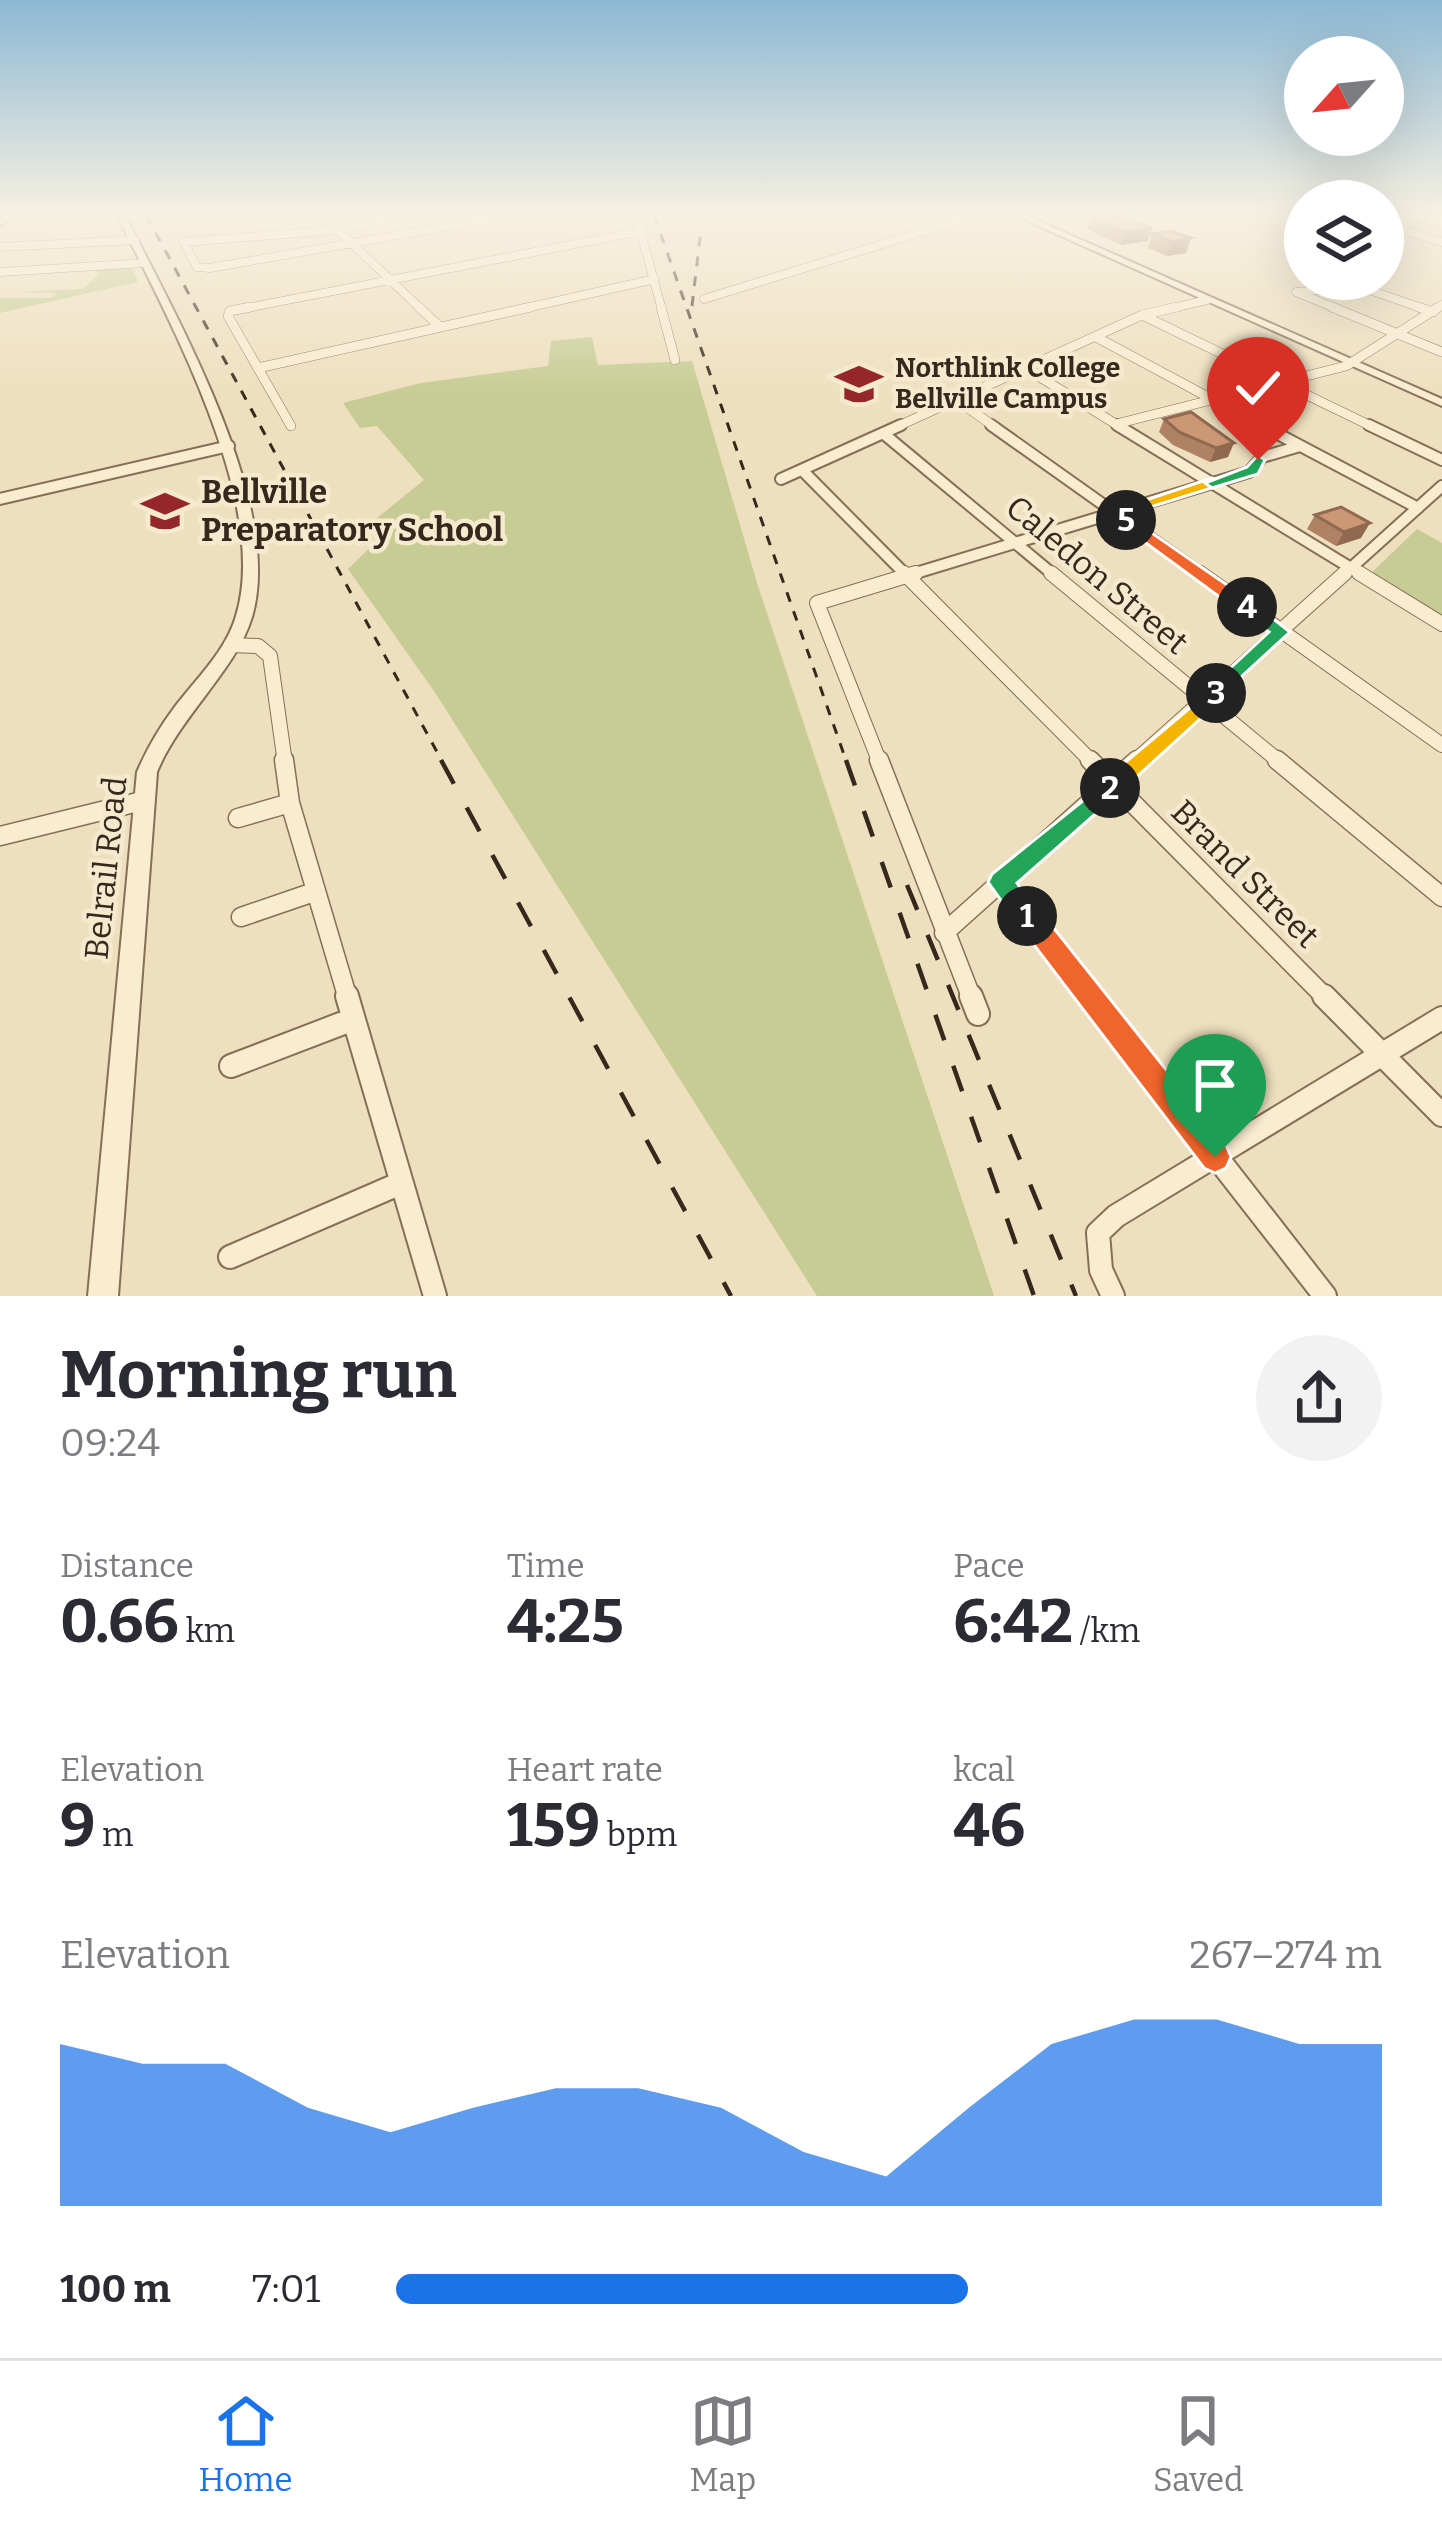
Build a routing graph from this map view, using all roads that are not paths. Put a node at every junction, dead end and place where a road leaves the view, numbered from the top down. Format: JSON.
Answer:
{"nodes":[{"id":1,"x":152,"y":275,"type":"edge"},
{"id":2,"x":387,"y":275,"type":"edge"},
{"id":3,"x":403,"y":275,"type":"edge"},
{"id":4,"x":654,"y":275,"type":"edge"},
{"id":5,"x":778,"y":275,"type":"edge"},
{"id":6,"x":1154,"y":275,"type":"edge"},
{"id":7,"x":390,"y":278,"type":"junction"},
{"id":8,"x":655,"y":279,"type":"junction"},
{"id":9,"x":704,"y":298,"type":"dead end"},
{"id":10,"x":1207,"y":300,"type":"junction"},
{"id":11,"x":1442,"y":305,"type":"edge"},
{"id":12,"x":1437,"y":313,"type":"edge"},
{"id":13,"x":1142,"y":315,"type":"junction"},
{"id":14,"x":440,"y":327,"type":"junction"},
{"id":15,"x":1396,"y":334,"type":"junction"},
{"id":16,"x":1096,"y":337,"type":"junction"},
{"id":17,"x":1442,"y":352,"type":"edge"},
{"id":18,"x":675,"y":360,"type":"dead end"},
{"id":19,"x":1352,"y":363,"type":"junction"},
{"id":20,"x":258,"y":368,"type":"junction"},
{"id":21,"x":1027,"y":369,"type":"junction"},
{"id":22,"x":1282,"y":383,"type":"junction"},
{"id":23,"x":1213,"y":399,"type":"junction"},
{"id":24,"x":958,"y":400,"type":"junction"},
{"id":25,"x":1442,"y":403,"type":"edge"},
{"id":26,"x":1116,"y":424,"type":"junction"},
{"id":27,"x":291,"y":426,"type":"dead end"},
{"id":28,"x":884,"y":434,"type":"junction"},
{"id":29,"x":229,"y":446,"type":"junction"},
{"id":30,"x":1300,"y":446,"type":"junction"},
{"id":31,"x":1442,"y":460,"type":"edge"},
{"id":32,"x":802,"y":471,"type":"junction"},
{"id":33,"x":782,"y":478,"type":"dead end"},
{"id":34,"x":1212,"y":483,"type":"junction"},
{"id":35,"x":1442,"y":486,"type":"edge"},
{"id":36,"x":0,"y":499,"type":"edge"},
{"id":37,"x":1418,"y":508,"type":"junction"},
{"id":38,"x":1115,"y":513,"type":"junction"},
{"id":39,"x":1016,"y":543,"type":"junction"},
{"id":40,"x":1352,"y":569,"type":"junction"},
{"id":41,"x":903,"y":574,"type":"junction"},
{"id":42,"x":1442,"y":624,"type":"edge"},
{"id":43,"x":1281,"y":632,"type":"junction"},
{"id":44,"x":231,"y":645,"type":"junction"},
{"id":45,"x":1207,"y":702,"type":"junction"},
{"id":46,"x":1442,"y":745,"type":"edge"},
{"id":47,"x":1114,"y":785,"type":"junction"},
{"id":48,"x":142,"y":801,"type":"junction"},
{"id":49,"x":290,"y":803,"type":"junction"},
{"id":50,"x":238,"y":818,"type":"dead end"},
{"id":51,"x":0,"y":836,"type":"edge"},
{"id":52,"x":1001,"y":882,"type":"junction"},
{"id":53,"x":314,"y":892,"type":"junction"},
{"id":54,"x":1442,"y":897,"type":"edge"},
{"id":55,"x":241,"y":917,"type":"dead end"},
{"id":56,"x":944,"y":933,"type":"junction"},
{"id":57,"x":978,"y":1014,"type":"dead end"},
{"id":58,"x":1442,"y":1018,"type":"edge"},
{"id":59,"x":351,"y":1020,"type":"junction"},
{"id":60,"x":1381,"y":1053,"type":"junction"},
{"id":61,"x":231,"y":1066,"type":"dead end"},
{"id":62,"x":1442,"y":1115,"type":"edge"},
{"id":63,"x":1215,"y":1157,"type":"junction"},
{"id":64,"x":401,"y":1183,"type":"junction"},
{"id":65,"x":230,"y":1257,"type":"dead end"},
{"id":66,"x":104,"y":1296,"type":"edge"},
{"id":67,"x":435,"y":1296,"type":"edge"},
{"id":68,"x":1113,"y":1296,"type":"edge"},
{"id":69,"x":1325,"y":1296,"type":"edge"}],
"edges":[{"from":1,"to":29,"type":"street","name":"Belrail Road"},
{"from":2,"to":7,"type":"street"},
{"from":3,"to":7,"type":"street"},
{"from":4,"to":8,"type":"street"},
{"from":5,"to":9,"type":"street"},
{"from":6,"to":10,"type":"street"},
{"from":7,"to":14,"type":"street"},
{"from":7,"to":20,"type":"street"},
{"from":8,"to":14,"type":"street"},
{"from":8,"to":18,"type":"street"},
{"from":10,"to":13,"type":"street"},
{"from":10,"to":19,"type":"street"},
{"from":11,"to":12,"type":"street"},
{"from":12,"to":15,"type":"street"},
{"from":12,"to":15,"type":"street"},
{"from":13,"to":16,"type":"street"},
{"from":13,"to":22,"type":"street"},
{"from":14,"to":20,"type":"street"},
{"from":15,"to":17,"type":"street"},
{"from":15,"to":19,"type":"street"},
{"from":16,"to":21,"type":"street"},
{"from":16,"to":23,"type":"street"},
{"from":19,"to":22,"type":"street"},
{"from":19,"to":25,"type":"street"},
{"from":20,"to":27,"type":"street"},
{"from":21,"to":24,"type":"street"},
{"from":21,"to":26,"type":"street"},
{"from":22,"to":23,"type":"street"},
{"from":22,"to":31,"type":"street"},
{"from":23,"to":26,"type":"street"},
{"from":23,"to":30,"type":"street"},
{"from":24,"to":28,"type":"street"},
{"from":24,"to":38,"type":"street"},
{"from":26,"to":34,"type":"street"},
{"from":28,"to":32,"type":"street"},
{"from":28,"to":39,"type":"street","name":"Caledon Street"},
{"from":29,"to":36,"type":"street"},
{"from":29,"to":44,"type":"street","name":"Belrail Road"},
{"from":30,"to":34,"type":"street"},
{"from":30,"to":37,"type":"street"},
{"from":32,"to":33,"type":"street"},
{"from":32,"to":41,"type":"street","name":"Brand Street"},
{"from":34,"to":38,"type":"street"},
{"from":34,"to":40,"type":"street"},
{"from":35,"to":37,"type":"street"},
{"from":37,"to":40,"type":"street"},
{"from":38,"to":39,"type":"street"},
{"from":38,"to":43,"type":"street"},
{"from":39,"to":41,"type":"street"},
{"from":39,"to":45,"type":"street","name":"Caledon Street"},
{"from":40,"to":42,"type":"street"},
{"from":40,"to":43,"type":"street"},
{"from":41,"to":47,"type":"street","name":"Brand Street"},
{"from":41,"to":56,"type":"street"},
{"from":43,"to":45,"type":"street"},
{"from":43,"to":46,"type":"street"},
{"from":44,"to":48,"type":"street","name":"Belrail Road"},
{"from":44,"to":49,"type":"street"},
{"from":45,"to":47,"type":"street"},
{"from":45,"to":54,"type":"street","name":"Caledon Street"},
{"from":47,"to":52,"type":"street"},
{"from":47,"to":60,"type":"street","name":"Brand Street"},
{"from":48,"to":51,"type":"street"},
{"from":48,"to":66,"type":"street","name":"Belrail Road"},
{"from":49,"to":50,"type":"street"},
{"from":49,"to":53,"type":"street"},
{"from":52,"to":56,"type":"street"},
{"from":52,"to":63,"type":"street"},
{"from":53,"to":55,"type":"street"},
{"from":53,"to":59,"type":"street"},
{"from":56,"to":57,"type":"street"},
{"from":58,"to":60,"type":"street"},
{"from":59,"to":61,"type":"street"},
{"from":59,"to":64,"type":"street"},
{"from":60,"to":62,"type":"street","name":"Brand Street"},
{"from":60,"to":63,"type":"street"},
{"from":63,"to":68,"type":"street"},
{"from":63,"to":69,"type":"street"},
{"from":64,"to":65,"type":"street"},
{"from":64,"to":67,"type":"street"}]}
